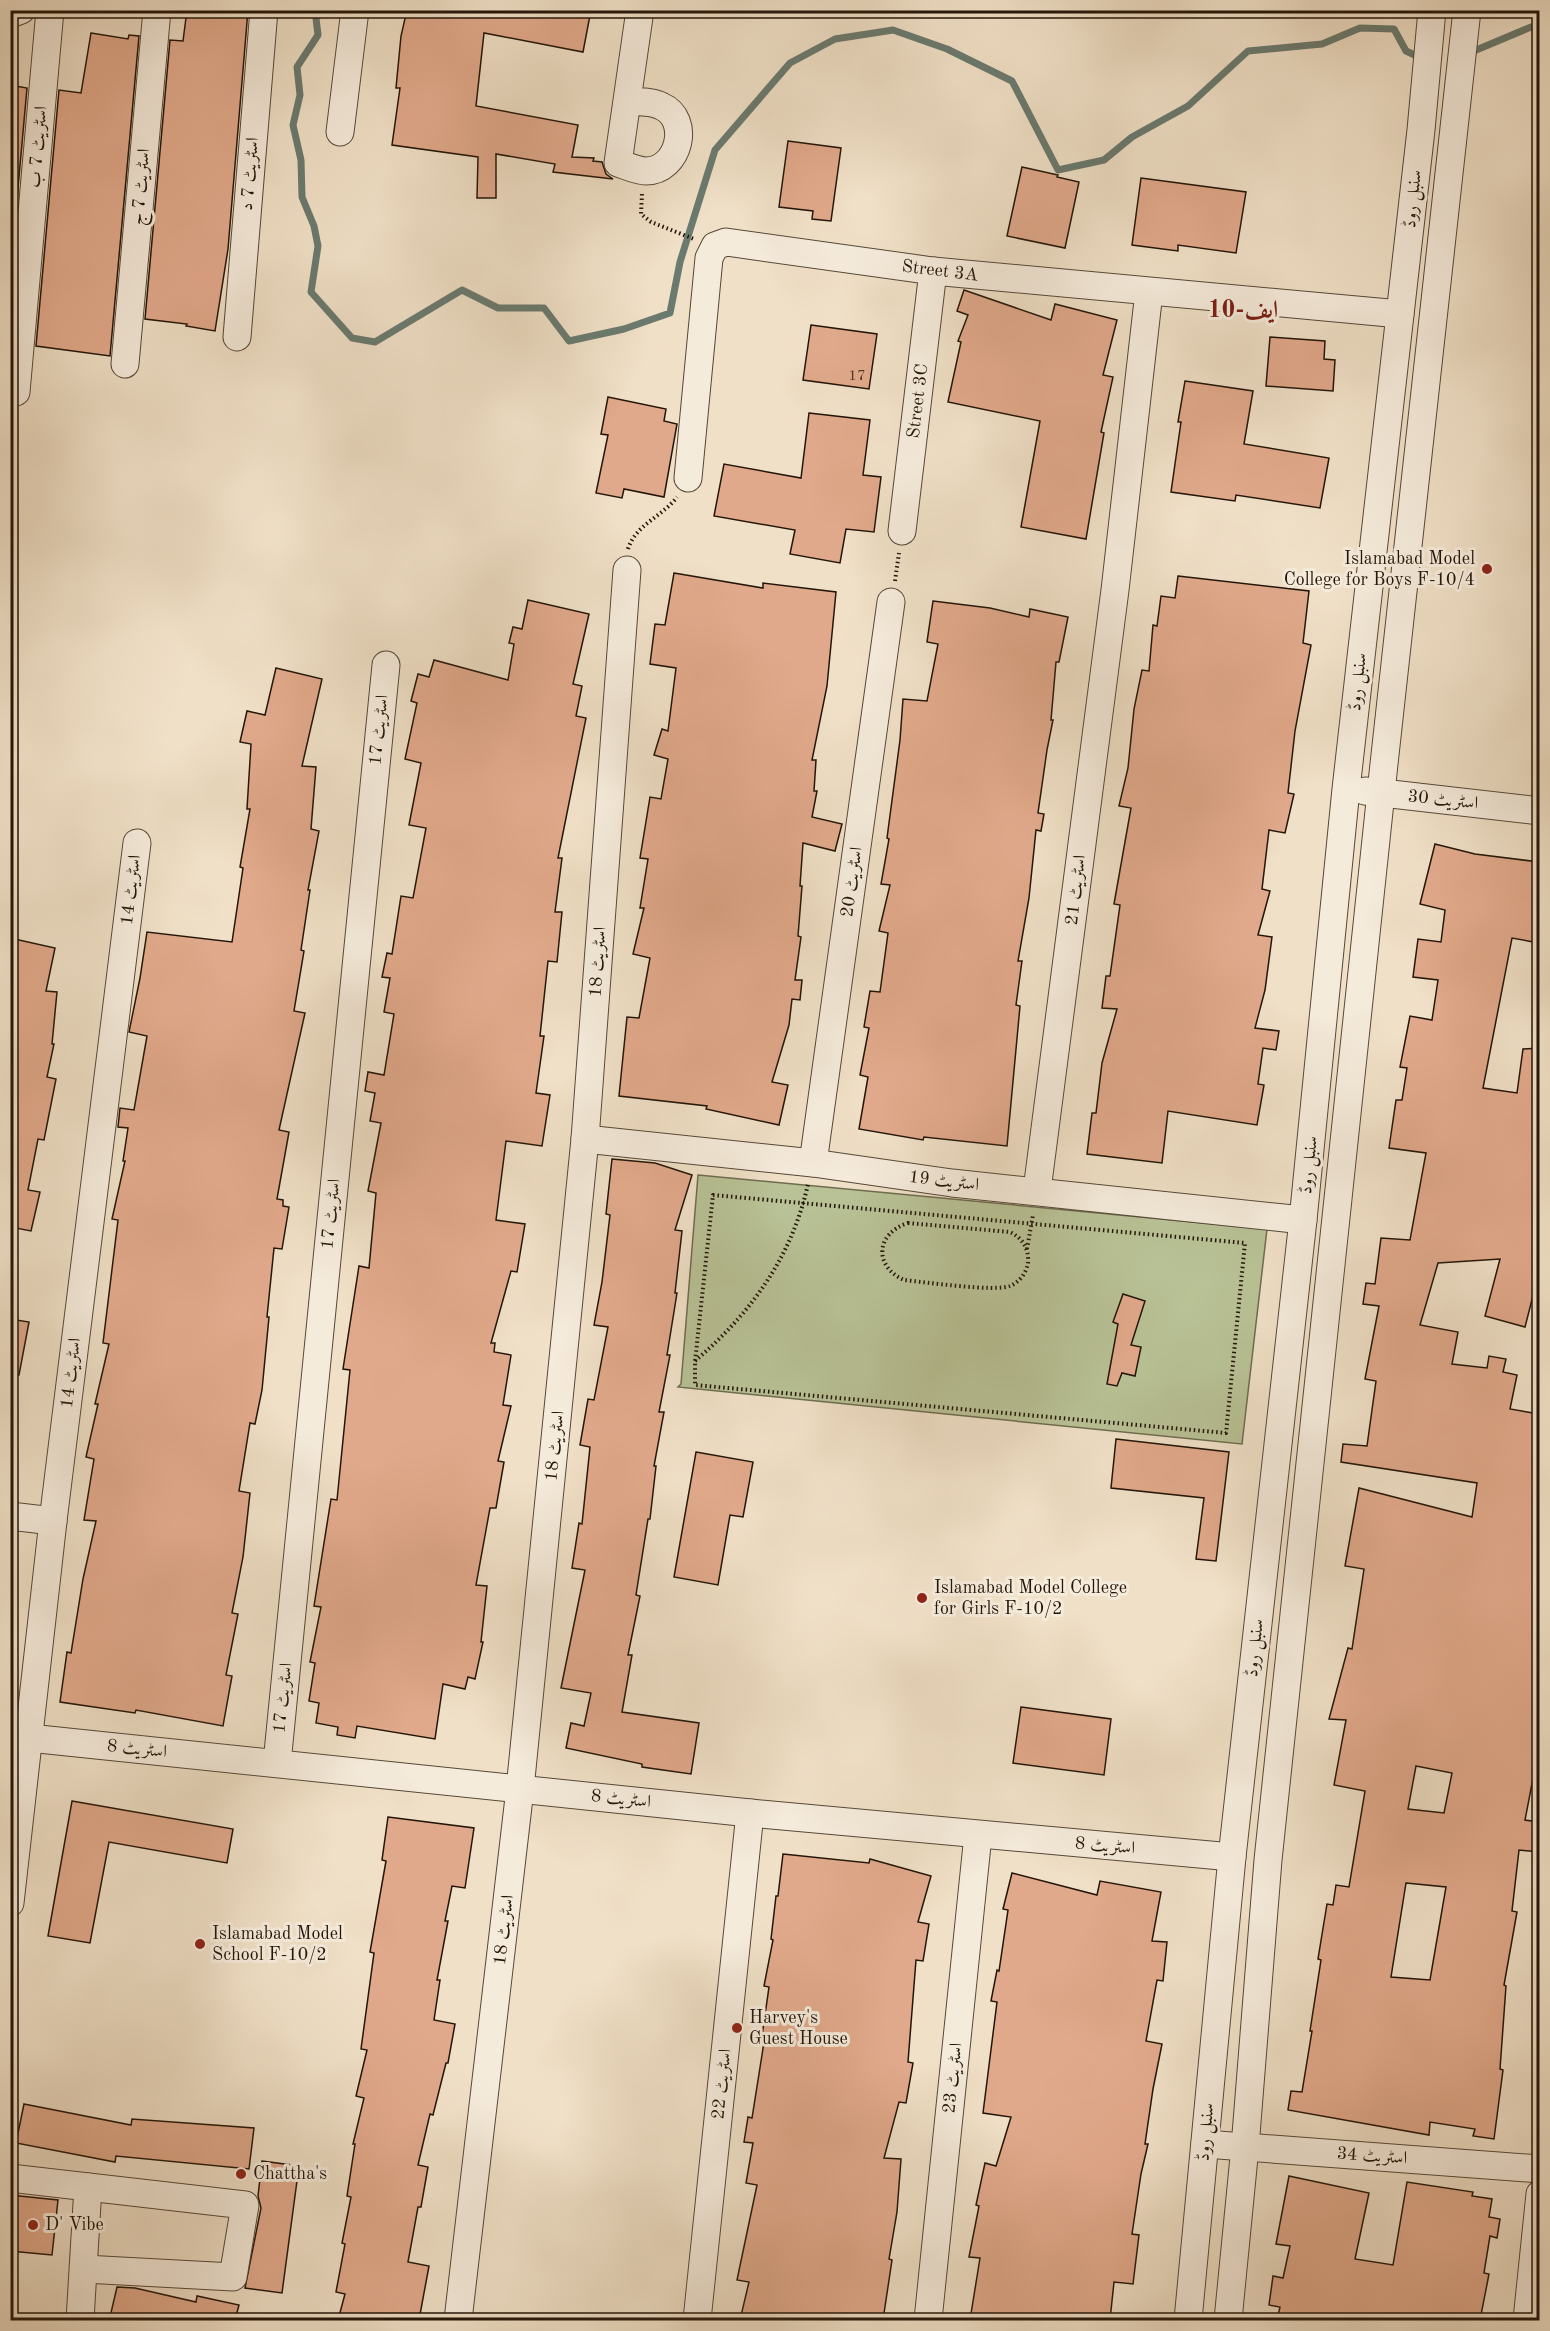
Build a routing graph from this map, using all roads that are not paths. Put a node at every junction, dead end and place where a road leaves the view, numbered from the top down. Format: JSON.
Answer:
{"nodes":[{"id":1,"x":21,"y":10,"type":"edge"},
{"id":2,"x":51,"y":10,"type":"edge"},
{"id":3,"x":157,"y":10,"type":"edge"},
{"id":4,"x":264,"y":10,"type":"edge"},
{"id":5,"x":355,"y":10,"type":"edge"},
{"id":6,"x":640,"y":10,"type":"edge"},
{"id":7,"x":1432,"y":10,"type":"edge"},
{"id":8,"x":1467,"y":10,"type":"edge"},
{"id":9,"x":10,"y":14,"type":"edge"},
{"id":10,"x":628,"y":101,"type":"junction"},
{"id":11,"x":340,"y":132,"type":"dead end"},
{"id":12,"x":933,"y":271,"type":"junction"},
{"id":13,"x":1149,"y":292,"type":"junction"},
{"id":14,"x":1400,"y":314,"type":"junction"},
{"id":15,"x":237,"y":337,"type":"dead end"},
{"id":16,"x":125,"y":363,"type":"dead end"},
{"id":17,"x":16,"y":392,"type":"dead end"},
{"id":18,"x":688,"y":478,"type":"road end"},
{"id":19,"x":902,"y":531,"type":"road end"},
{"id":20,"x":627,"y":570,"type":"road end"},
{"id":21,"x":891,"y":602,"type":"road end"},
{"id":22,"x":386,"y":665,"type":"dead end"},
{"id":23,"x":1346,"y":789,"type":"junction"},
{"id":24,"x":1381,"y":793,"type":"junction"},
{"id":25,"x":1539,"y":811,"type":"edge"},
{"id":26,"x":137,"y":843,"type":"dead end"},
{"id":27,"x":585,"y":1139,"type":"junction"},
{"id":28,"x":813,"y":1163,"type":"junction"},
{"id":29,"x":1037,"y":1190,"type":"junction"},
{"id":30,"x":1303,"y":1220,"type":"junction"},
{"id":31,"x":1290,"y":1340,"type":"junction"},
{"id":32,"x":1323,"y":1343,"type":"junction"},
{"id":33,"x":10,"y":1516,"type":"edge"},
{"id":34,"x":53,"y":1521,"type":"junction"},
{"id":35,"x":19,"y":1737,"type":"edge"},
{"id":36,"x":277,"y":1763,"type":"junction"},
{"id":37,"x":520,"y":1789,"type":"junction"},
{"id":38,"x":750,"y":1813,"type":"junction"},
{"id":39,"x":978,"y":1835,"type":"junction"},
{"id":40,"x":1232,"y":1857,"type":"junction"},
{"id":41,"x":10,"y":1903,"type":"edge"},
{"id":42,"x":1205,"y":2144,"type":"junction"},
{"id":43,"x":1245,"y":2147,"type":"junction"},
{"id":44,"x":1539,"y":2169,"type":"edge"},
{"id":45,"x":10,"y":2178,"type":"edge"},
{"id":46,"x":88,"y":2187,"type":"junction"},
{"id":47,"x":1539,"y":2194,"type":"edge"},
{"id":48,"x":84,"y":2269,"type":"junction"},
{"id":49,"x":80,"y":2320,"type":"edge"},
{"id":50,"x":458,"y":2320,"type":"edge"},
{"id":51,"x":697,"y":2320,"type":"edge"},
{"id":52,"x":928,"y":2320,"type":"edge"},
{"id":53,"x":1188,"y":2320,"type":"edge"},
{"id":54,"x":1228,"y":2320,"type":"edge"},
{"id":55,"x":1527,"y":2320,"type":"edge"}],
"edges":[{"from":1,"to":9,"type":"street"},
{"from":2,"to":17,"type":"street","name":"اسٹریٹ 7 ب"},
{"from":3,"to":16,"type":"street","name":"اسٹریٹ 7 ج"},
{"from":4,"to":15,"type":"street","name":"اسٹریٹ 7 د"},
{"from":5,"to":11,"type":"street"},
{"from":6,"to":10,"type":"street"},
{"from":7,"to":14,"type":"street","name":"سنبل روڈ"},
{"from":8,"to":24,"type":"street","name":"سنبل روڈ"},
{"from":10,"to":10,"type":"street"},
{"from":12,"to":13,"type":"street","name":"Street 3A"},
{"from":12,"to":18,"type":"street","name":"Street 3A"},
{"from":12,"to":19,"type":"street","name":"Street 3C"},
{"from":13,"to":14,"type":"street","name":"Street 3A"},
{"from":13,"to":29,"type":"street","name":"اسٹریٹ 21"},
{"from":14,"to":23,"type":"street","name":"سنبل روڈ"},
{"from":20,"to":27,"type":"street","name":"اسٹریٹ 18"},
{"from":21,"to":28,"type":"street","name":"اسٹریٹ 20"},
{"from":22,"to":36,"type":"street","name":"اسٹریٹ 17"},
{"from":23,"to":24,"type":"street","name":"اسٹریٹ 30"},
{"from":23,"to":30,"type":"street","name":"سنبل روڈ"},
{"from":24,"to":25,"type":"street","name":"اسٹریٹ 30"},
{"from":24,"to":32,"type":"street","name":"سنبل روڈ"},
{"from":26,"to":34,"type":"street","name":"اسٹریٹ 14"},
{"from":27,"to":28,"type":"street","name":"اسٹریٹ 19"},
{"from":27,"to":37,"type":"street","name":"اسٹریٹ 18"},
{"from":28,"to":29,"type":"street","name":"اسٹریٹ 19"},
{"from":29,"to":30,"type":"street","name":"اسٹریٹ 19"},
{"from":30,"to":31,"type":"street","name":"سنبل روڈ"},
{"from":31,"to":32,"type":"street"},
{"from":31,"to":40,"type":"street","name":"سنبل روڈ"},
{"from":32,"to":43,"type":"street","name":"سنبل روڈ"},
{"from":33,"to":34,"type":"street"},
{"from":34,"to":35,"type":"street","name":"اسٹریٹ 14"},
{"from":35,"to":36,"type":"street","name":"اسٹریٹ 8"},
{"from":35,"to":41,"type":"street","name":"اسٹریٹ 14"},
{"from":36,"to":37,"type":"street","name":"اسٹریٹ 8"},
{"from":37,"to":38,"type":"street","name":"اسٹریٹ 8"},
{"from":37,"to":50,"type":"street","name":"اسٹریٹ 18"},
{"from":38,"to":39,"type":"street","name":"اسٹریٹ 8"},
{"from":38,"to":51,"type":"street","name":"اسٹریٹ 22"},
{"from":39,"to":40,"type":"street","name":"اسٹریٹ 8"},
{"from":39,"to":52,"type":"street","name":"اسٹریٹ 23"},
{"from":40,"to":42,"type":"street","name":"سنبل روڈ"},
{"from":42,"to":43,"type":"street","name":"اسٹریٹ 34"},
{"from":42,"to":53,"type":"street","name":"سنبل روڈ"},
{"from":43,"to":44,"type":"street","name":"اسٹریٹ 34"},
{"from":43,"to":54,"type":"street","name":"سنبل روڈ"},
{"from":45,"to":46,"type":"street"},
{"from":46,"to":48,"type":"street"},
{"from":46,"to":48,"type":"street"},
{"from":47,"to":55,"type":"street"},
{"from":48,"to":49,"type":"street"}]}
